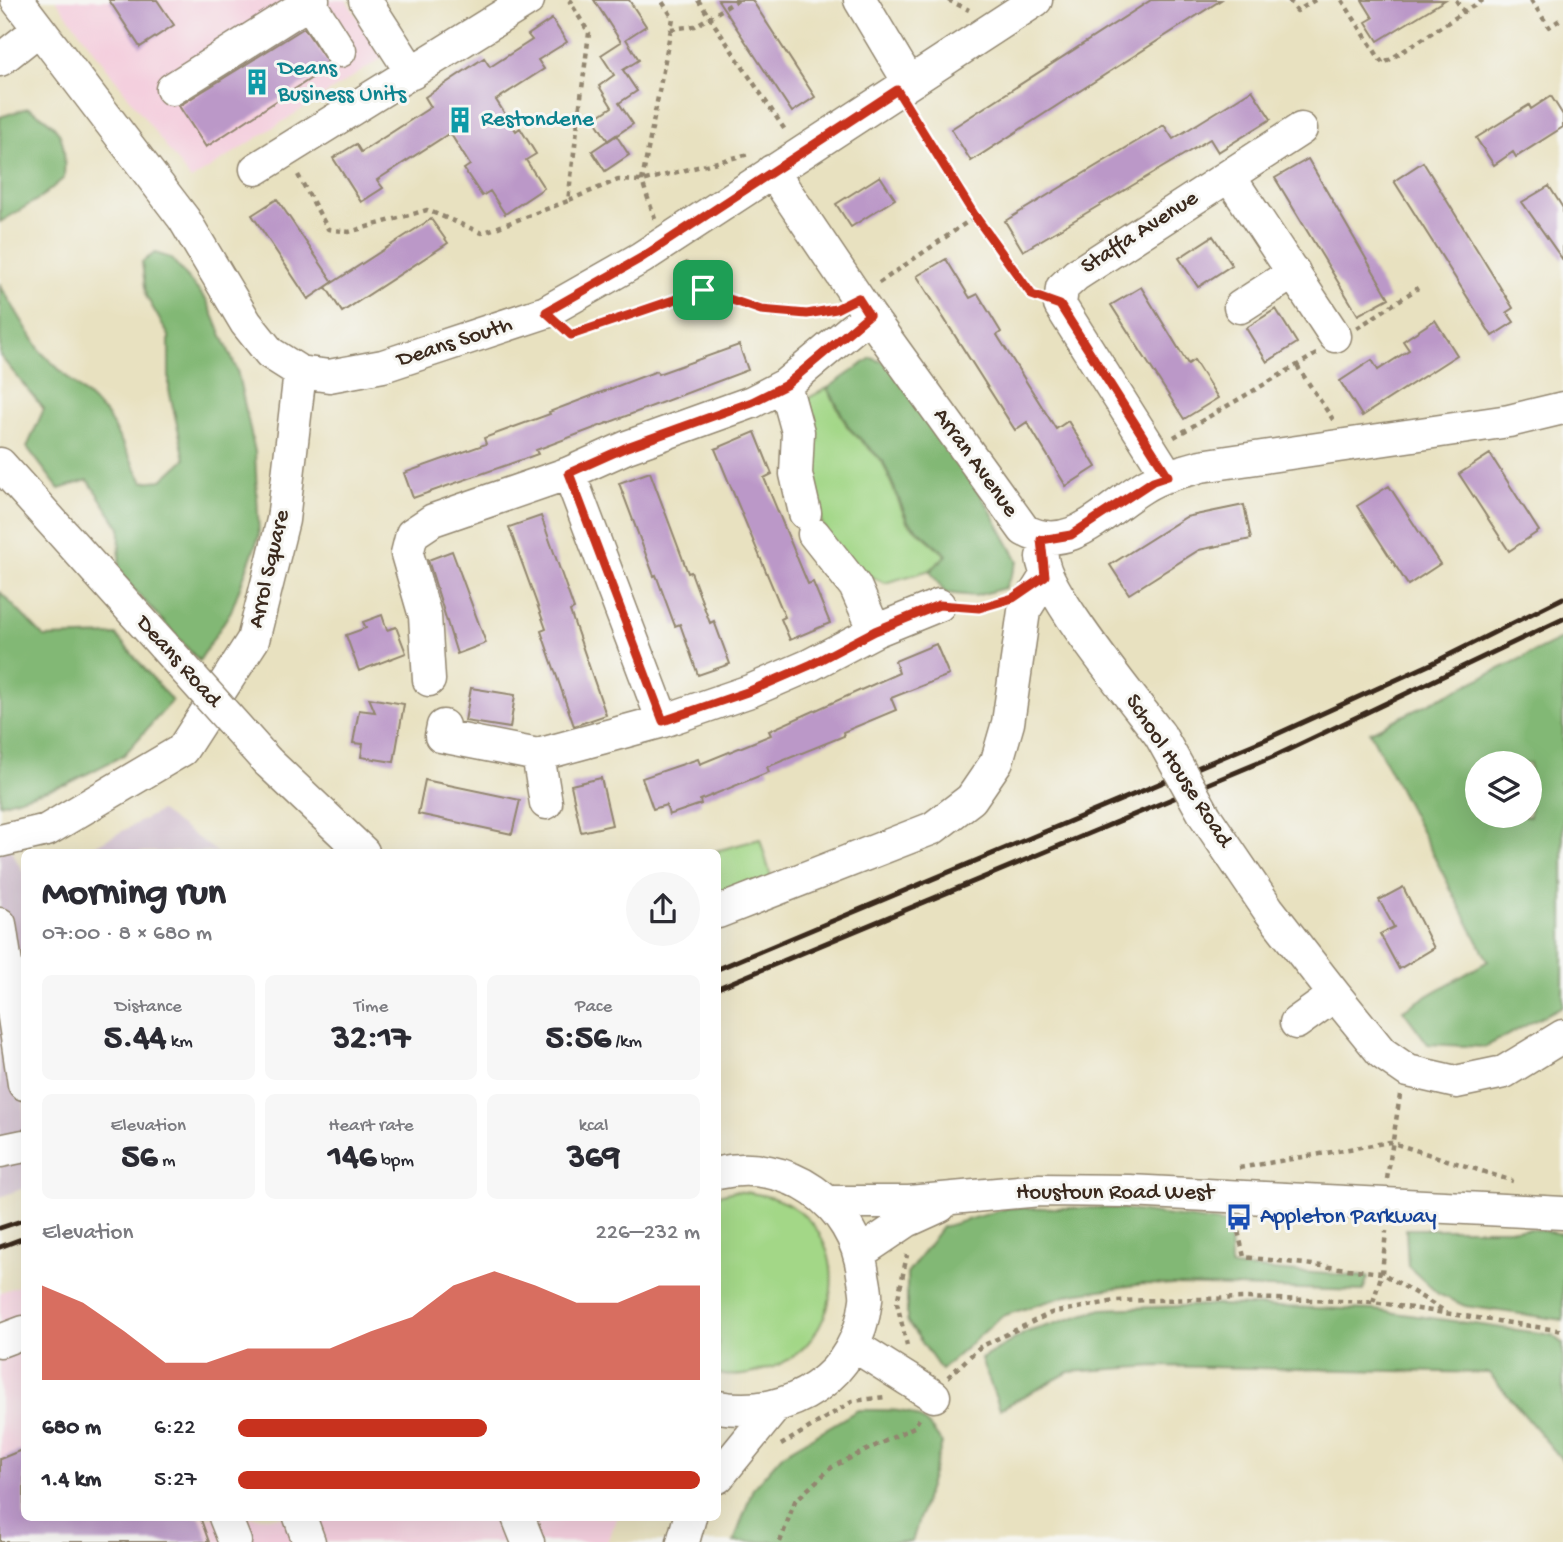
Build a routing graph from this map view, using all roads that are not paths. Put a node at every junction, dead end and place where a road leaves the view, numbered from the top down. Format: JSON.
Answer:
{"nodes":[{"id":1,"x":17,"y":0,"type":"edge"},
{"id":2,"x":365,"y":0,"type":"edge"},
{"id":3,"x":528,"y":0,"type":"edge"},
{"id":4,"x":860,"y":0,"type":"edge"},
{"id":5,"x":1036,"y":0,"type":"edge"},
{"id":6,"x":311,"y":1,"type":"edge"},
{"id":7,"x":38,"y":30,"type":"junction"},
{"id":8,"x":340,"y":51,"type":"dead end"},
{"id":9,"x":0,"y":60,"type":"edge"},
{"id":10,"x":412,"y":73,"type":"junction"},
{"id":11,"x":903,"y":86,"type":"junction"},
{"id":12,"x":172,"y":89,"type":"dead end"},
{"id":13,"x":1301,"y":129,"type":"dead end"},
{"id":14,"x":256,"y":169,"type":"dead end"},
{"id":15,"x":772,"y":171,"type":"junction"},
{"id":16,"x":1229,"y":176,"type":"junction"},
{"id":17,"x":1294,"y":272,"type":"junction"},
{"id":18,"x":863,"y":307,"type":"junction"},
{"id":19,"x":1240,"y":307,"type":"dead end"},
{"id":20,"x":1338,"y":338,"type":"road end"},
{"id":21,"x":300,"y":372,"type":"junction"},
{"id":22,"x":786,"y":385,"type":"junction"},
{"id":23,"x":1563,"y":408,"type":"edge"},
{"id":24,"x":1160,"y":463,"type":"junction"},
{"id":25,"x":0,"y":464,"type":"edge"},
{"id":26,"x":569,"y":473,"type":"junction"},
{"id":27,"x":1041,"y":540,"type":"junction"},
{"id":28,"x":1045,"y":576,"type":"junction"},
{"id":29,"x":939,"y":605,"type":"road end"},
{"id":30,"x":875,"y":631,"type":"junction"},
{"id":31,"x":429,"y":680,"type":"dead end"},
{"id":32,"x":663,"y":721,"type":"junction"},
{"id":33,"x":443,"y":726,"type":"dead end"},
{"id":34,"x":538,"y":755,"type":"junction"},
{"id":35,"x":546,"y":803,"type":"dead end"},
{"id":36,"x":0,"y":841,"type":"edge"},
{"id":37,"x":360,"y":849,"type":"edge"},
{"id":38,"x":721,"y":911,"type":"edge"},
{"id":39,"x":0,"y":924,"type":"edge"},
{"id":40,"x":1335,"y":995,"type":"junction"},
{"id":41,"x":1296,"y":1023,"type":"dead end"},
{"id":42,"x":1563,"y":1036,"type":"edge"},
{"id":43,"x":21,"y":1064,"type":"edge"},
{"id":44,"x":21,"y":1147,"type":"edge"},
{"id":45,"x":0,"y":1151,"type":"edge"},
{"id":46,"x":724,"y":1167,"type":"edge"},
{"id":47,"x":960,"y":1197,"type":"junction"},
{"id":48,"x":830,"y":1202,"type":"junction"},
{"id":49,"x":1563,"y":1213,"type":"edge"},
{"id":50,"x":861,"y":1252,"type":"junction"},
{"id":51,"x":21,"y":1333,"type":"edge"},
{"id":52,"x":0,"y":1341,"type":"edge"},
{"id":53,"x":853,"y":1345,"type":"junction"},
{"id":54,"x":934,"y":1396,"type":"road end"},
{"id":55,"x":775,"y":1407,"type":"junction"},
{"id":56,"x":721,"y":1408,"type":"edge"},
{"id":57,"x":721,"y":1473,"type":"edge"},
{"id":58,"x":227,"y":1521,"type":"edge"},
{"id":59,"x":301,"y":1521,"type":"edge"},
{"id":60,"x":520,"y":1521,"type":"edge"},
{"id":61,"x":689,"y":1521,"type":"edge"},
{"id":62,"x":235,"y":1542,"type":"edge"},
{"id":63,"x":309,"y":1542,"type":"edge"},
{"id":64,"x":528,"y":1542,"type":"edge"},
{"id":65,"x":683,"y":1542,"type":"edge"}],
"edges":[{"from":1,"to":7,"type":"street","name":"Deans South"},
{"from":2,"to":10,"type":"street"},
{"from":3,"to":10,"type":"street"},
{"from":4,"to":11,"type":"street"},
{"from":5,"to":11,"type":"street","name":"Deans South"},
{"from":6,"to":8,"type":"street"},
{"from":6,"to":12,"type":"street"},
{"from":7,"to":9,"type":"street"},
{"from":7,"to":21,"type":"street","name":"Deans South"},
{"from":10,"to":14,"type":"street"},
{"from":11,"to":15,"type":"street","name":"Deans South"},
{"from":13,"to":16,"type":"street","name":"Staffa Avenue"},
{"from":15,"to":18,"type":"street","name":"Arran Avenue"},
{"from":15,"to":21,"type":"street","name":"Deans South"},
{"from":16,"to":17,"type":"street"},
{"from":16,"to":24,"type":"street","name":"Staffa Avenue"},
{"from":17,"to":19,"type":"street"},
{"from":17,"to":20,"type":"street"},
{"from":18,"to":22,"type":"street"},
{"from":18,"to":27,"type":"street","name":"Arran Avenue"},
{"from":21,"to":36,"type":"street","name":"Arrol Square"},
{"from":22,"to":26,"type":"street"},
{"from":22,"to":30,"type":"street"},
{"from":23,"to":24,"type":"street"},
{"from":24,"to":27,"type":"street"},
{"from":25,"to":37,"type":"street","name":"Deans Road","bridge":true},
{"from":26,"to":31,"type":"street"},
{"from":26,"to":32,"type":"street"},
{"from":27,"to":28,"type":"street","name":"School House Road"},
{"from":28,"to":38,"type":"street"},
{"from":28,"to":40,"type":"street","name":"School House Road","bridge":true},
{"from":29,"to":30,"type":"street"},
{"from":30,"to":32,"type":"street"},
{"from":32,"to":34,"type":"street"},
{"from":33,"to":34,"type":"street"},
{"from":34,"to":35,"type":"street"},
{"from":39,"to":43,"type":"street"},
{"from":40,"to":41,"type":"street"},
{"from":40,"to":42,"type":"street","name":"School House Road"},
{"from":44,"to":45,"type":"street"},
{"from":46,"to":48,"type":"street"},
{"from":47,"to":48,"type":"street","name":"Houstoun Road West"},
{"from":47,"to":49,"type":"street","name":"Houstoun Road West"},
{"from":47,"to":50,"type":"street","name":"Houstoun Road West"},
{"from":48,"to":50,"type":"street"},
{"from":50,"to":53,"type":"street"},
{"from":51,"to":52,"type":"street"},
{"from":53,"to":54,"type":"street"},
{"from":53,"to":55,"type":"street"},
{"from":55,"to":56,"type":"street"},
{"from":55,"to":57,"type":"street"},
{"from":58,"to":62,"type":"street"},
{"from":59,"to":63,"type":"street"},
{"from":60,"to":64,"type":"street"},
{"from":61,"to":65,"type":"street"}]}
